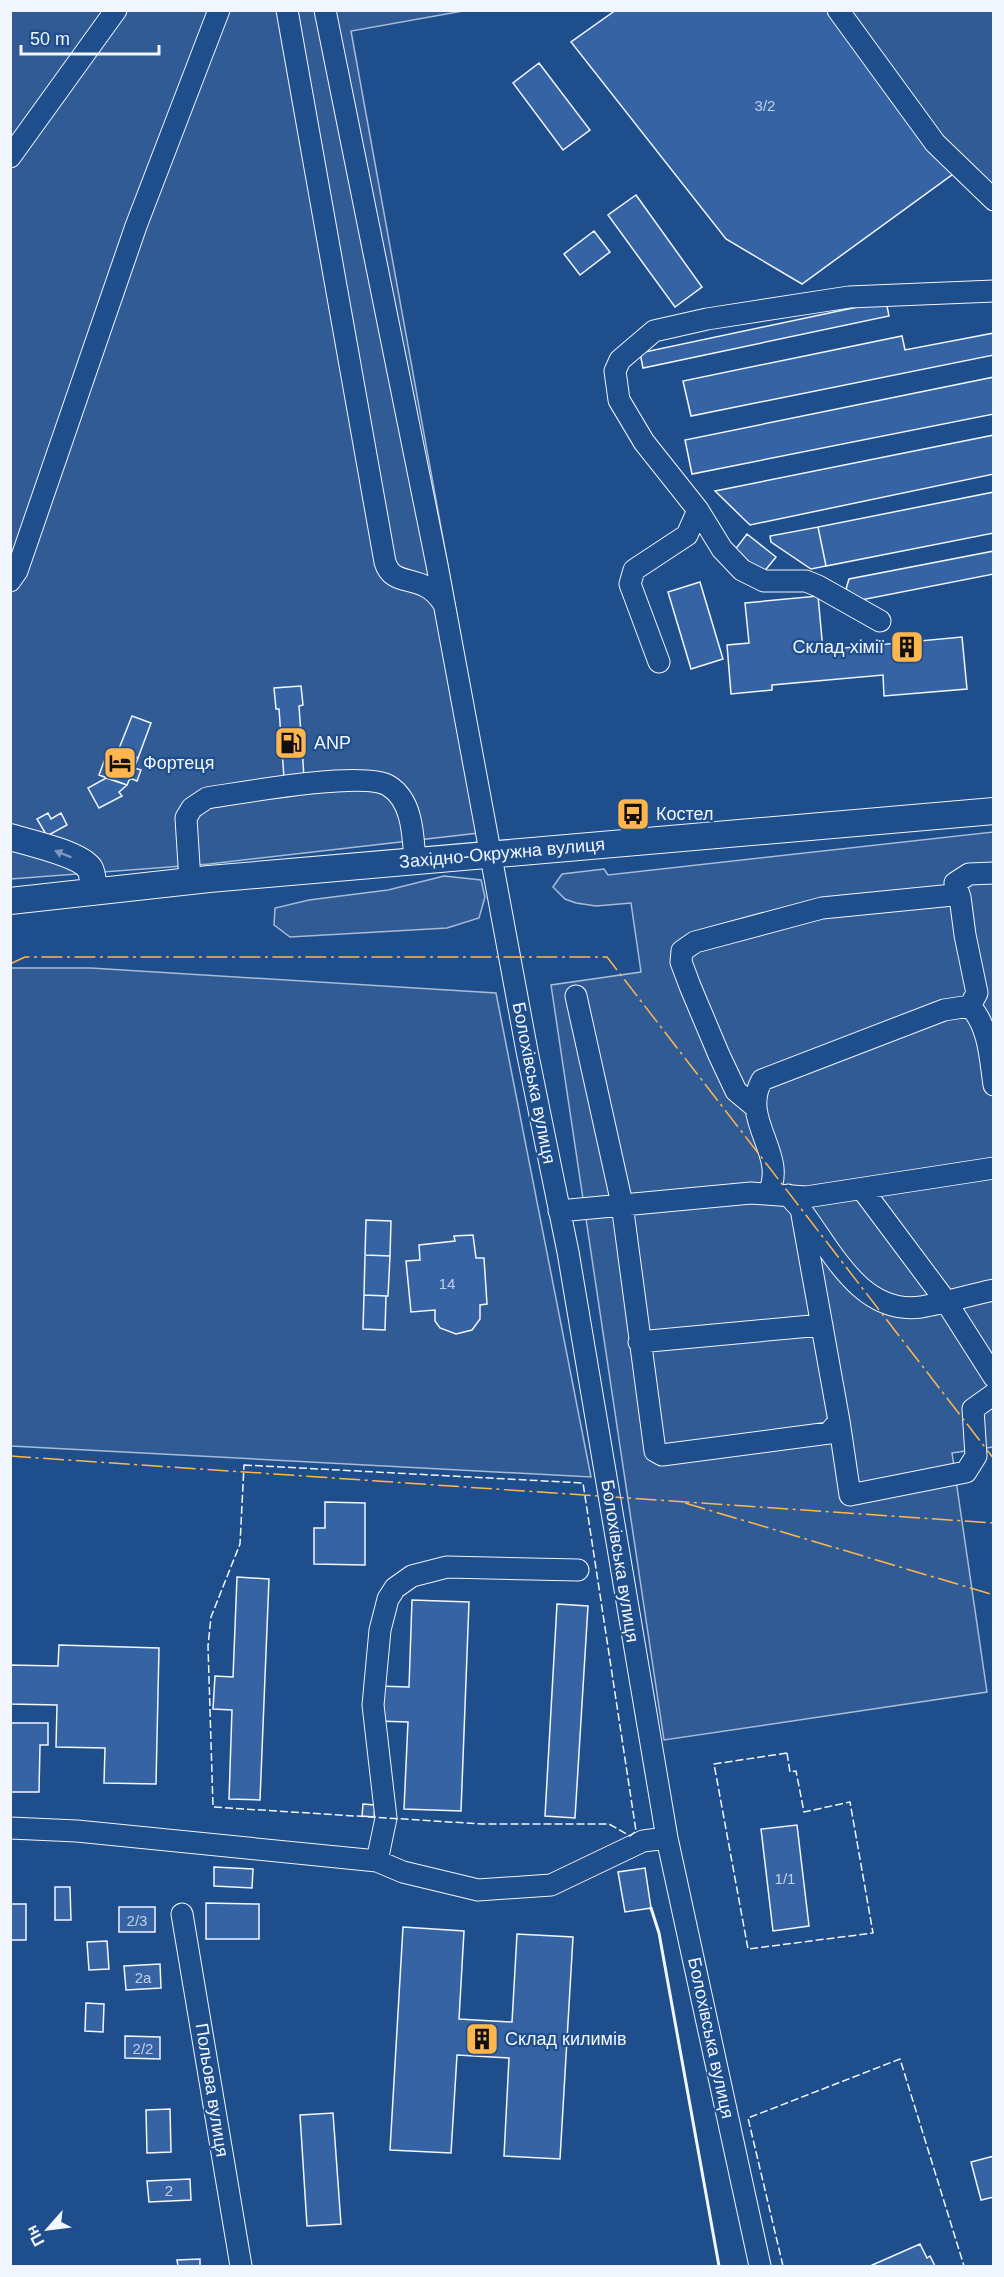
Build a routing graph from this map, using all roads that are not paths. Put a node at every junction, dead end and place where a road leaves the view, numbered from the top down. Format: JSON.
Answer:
{"nodes":[{"id":1,"x":116,"y":10,"type":"edge"},
{"id":2,"x":219,"y":10,"type":"edge"},
{"id":3,"x":287,"y":10,"type":"edge"},
{"id":4,"x":325,"y":10,"type":"edge"},
{"id":5,"x":838,"y":10,"type":"edge"},
{"id":6,"x":10,"y":157,"type":"edge"},
{"id":7,"x":993,"y":200,"type":"edge"},
{"id":8,"x":993,"y":291,"type":"edge"},
{"id":9,"x":698,"y":510,"type":"junction"},
{"id":10,"x":437,"y":565,"type":"junction"},
{"id":11,"x":10,"y":581,"type":"edge"},
{"id":12,"x":421,"y":583,"type":"junction"},
{"id":13,"x":444,"y":604,"type":"junction"},
{"id":14,"x":880,"y":621,"type":"dead end"},
{"id":15,"x":658,"y":662,"type":"dead end"},
{"id":16,"x":993,"y":811,"type":"edge"},
{"id":17,"x":10,"y":837,"type":"edge"},
{"id":18,"x":491,"y":854,"type":"junction"},
{"id":19,"x":415,"y":861,"type":"junction"},
{"id":20,"x":993,"y":873,"type":"edge"},
{"id":21,"x":190,"y":881,"type":"junction"},
{"id":22,"x":94,"y":892,"type":"junction"},
{"id":23,"x":960,"y":897,"type":"junction"},
{"id":24,"x":10,"y":901,"type":"edge"},
{"id":25,"x":576,"y":996,"type":"dead end"},
{"id":26,"x":970,"y":1006,"type":"junction"},
{"id":27,"x":993,"y":1085,"type":"edge"},
{"id":28,"x":754,"y":1106,"type":"junction"},
{"id":29,"x":993,"y":1168,"type":"edge"},
{"id":30,"x":862,"y":1189,"type":"junction"},
{"id":31,"x":786,"y":1200,"type":"junction"},
{"id":32,"x":622,"y":1204,"type":"junction"},
{"id":33,"x":560,"y":1211,"type":"junction"},
{"id":34,"x":993,"y":1290,"type":"edge"},
{"id":35,"x":945,"y":1300,"type":"junction"},
{"id":36,"x":822,"y":1326,"type":"junction"},
{"id":37,"x":639,"y":1342,"type":"junction"},
{"id":38,"x":993,"y":1377,"type":"edge"},
{"id":39,"x":993,"y":1394,"type":"edge"},
{"id":40,"x":839,"y":1421,"type":"junction"},
{"id":41,"x":578,"y":1570,"type":"dead end"},
{"id":42,"x":10,"y":1828,"type":"edge"},
{"id":43,"x":667,"y":1838,"type":"junction"},
{"id":44,"x":377,"y":1861,"type":"junction"},
{"id":45,"x":182,"y":1914,"type":"dead end"},
{"id":46,"x":241,"y":2266,"type":"edge"},
{"id":47,"x":760,"y":2266,"type":"edge"}],
"edges":[{"from":1,"to":6,"type":"street"},
{"from":2,"to":11,"type":"street"},
{"from":3,"to":12,"type":"street"},
{"from":4,"to":10,"type":"street","name":"Болохівська вулиця"},
{"from":5,"to":7,"type":"street"},
{"from":8,"to":9,"type":"street"},
{"from":9,"to":14,"type":"street"},
{"from":9,"to":15,"type":"street"},
{"from":10,"to":12,"type":"street"},
{"from":10,"to":13,"type":"street","name":"Болохівська вулиця"},
{"from":12,"to":13,"type":"street"},
{"from":13,"to":18,"type":"street","name":"Болохівська вулиця"},
{"from":16,"to":18,"type":"main road","name":"Західно-Окружна вулиця"},
{"from":22,"to":17,"type":"main road","one_way":true},
{"from":18,"to":19,"type":"main road","name":"Західно-Окружна вулиця"},
{"from":18,"to":33,"type":"street","name":"Болохівська вулиця"},
{"from":19,"to":21,"type":"main road","name":"Західно-Окружна вулиця"},
{"from":19,"to":21,"type":"street"},
{"from":20,"to":23,"type":"street"},
{"from":21,"to":22,"type":"main road","name":"Західно-Окружна вулиця"},
{"from":22,"to":24,"type":"main road","name":"Західно-Окружна вулиця"},
{"from":23,"to":26,"type":"street"},
{"from":23,"to":28,"type":"street"},
{"from":25,"to":32,"type":"street"},
{"from":26,"to":27,"type":"street"},
{"from":26,"to":28,"type":"street"},
{"from":28,"to":31,"type":"street"},
{"from":29,"to":30,"type":"street"},
{"from":30,"to":31,"type":"street"},
{"from":30,"to":35,"type":"street"},
{"from":31,"to":32,"type":"street"},
{"from":31,"to":35,"type":"street"},
{"from":31,"to":36,"type":"street"},
{"from":32,"to":33,"type":"street"},
{"from":32,"to":37,"type":"street"},
{"from":33,"to":43,"type":"street","name":"Болохівська вулиця"},
{"from":34,"to":35,"type":"street"},
{"from":35,"to":38,"type":"street"},
{"from":36,"to":37,"type":"street"},
{"from":36,"to":40,"type":"street"},
{"from":37,"to":40,"type":"street"},
{"from":39,"to":40,"type":"street"},
{"from":41,"to":44,"type":"street"},
{"from":42,"to":44,"type":"street"},
{"from":43,"to":44,"type":"street"},
{"from":43,"to":47,"type":"street","name":"Болохівська вулиця"},
{"from":45,"to":46,"type":"street","name":"Польова вулиця"}]}
